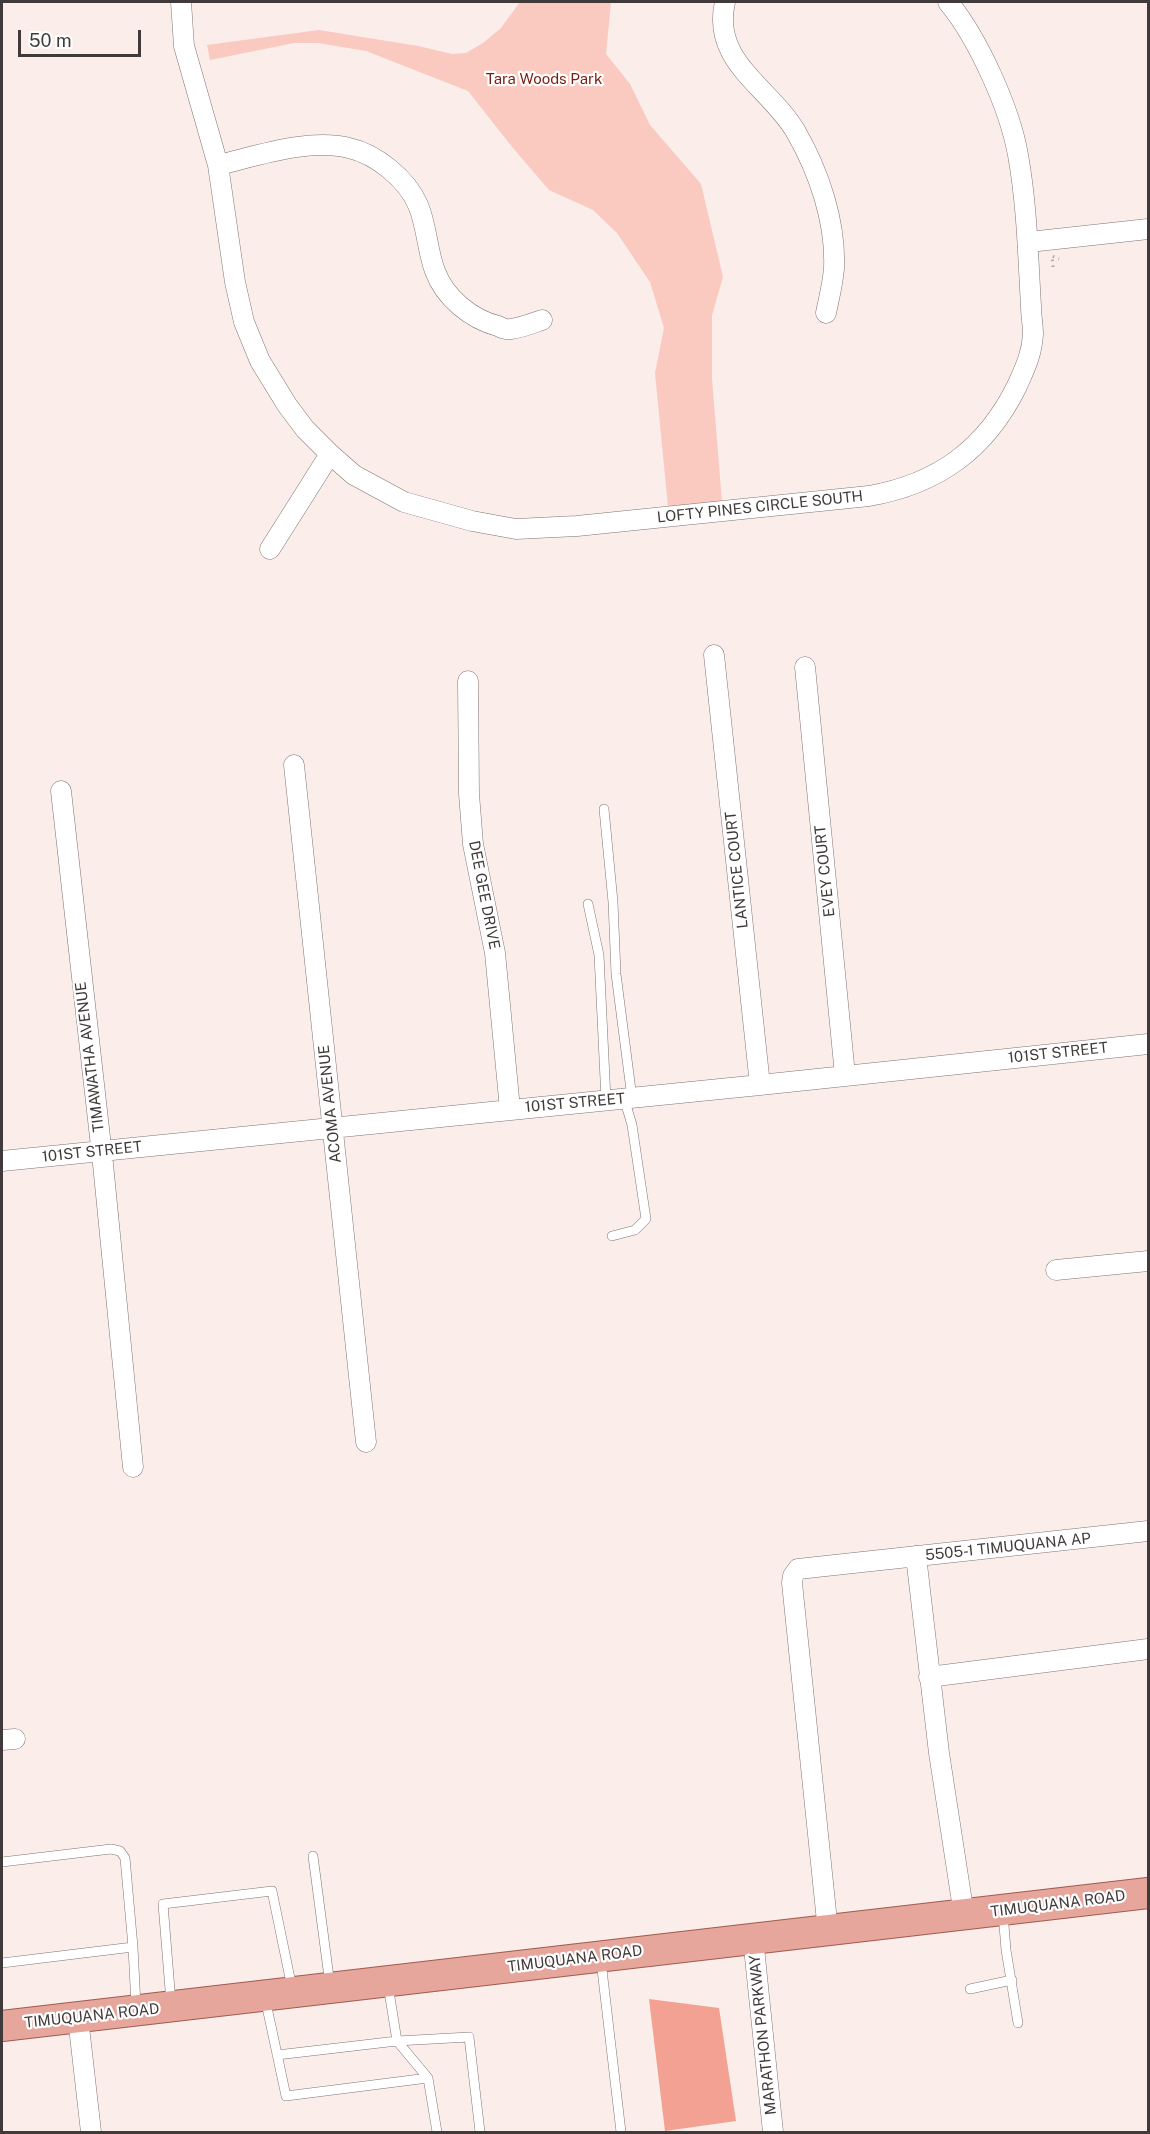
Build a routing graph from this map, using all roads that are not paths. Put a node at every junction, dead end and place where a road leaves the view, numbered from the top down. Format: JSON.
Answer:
{"nodes":[{"id":1,"x":181,"y":2,"type":"edge"},
{"id":2,"x":725,"y":2,"type":"edge"},
{"id":3,"x":948,"y":2,"type":"edge"},
{"id":4,"x":218,"y":165,"type":"junction"},
{"id":5,"x":1149,"y":229,"type":"edge"},
{"id":6,"x":1029,"y":242,"type":"junction"},
{"id":7,"x":826,"y":313,"type":"dead end"},
{"id":8,"x":542,"y":320,"type":"dead end"},
{"id":9,"x":330,"y":454,"type":"junction"},
{"id":10,"x":270,"y":549,"type":"dead end"},
{"id":11,"x":714,"y":655,"type":"dead end"},
{"id":12,"x":805,"y":667,"type":"dead end"},
{"id":13,"x":468,"y":681,"type":"dead end"},
{"id":14,"x":294,"y":765,"type":"dead end"},
{"id":15,"x":61,"y":791,"type":"dead end"},
{"id":16,"x":604,"y":809,"type":"dead end"},
{"id":17,"x":588,"y":904,"type":"dead end"},
{"id":18,"x":1149,"y":1044,"type":"edge"},
{"id":19,"x":845,"y":1075,"type":"junction"},
{"id":20,"x":760,"y":1085,"type":"junction"},
{"id":21,"x":621,"y":1099,"type":"junction"},
{"id":22,"x":510,"y":1109,"type":"junction"},
{"id":23,"x":332,"y":1128,"type":"junction"},
{"id":24,"x":101,"y":1151,"type":"junction"},
{"id":25,"x":2,"y":1161,"type":"edge"},
{"id":26,"x":612,"y":1236,"type":"dead end"},
{"id":27,"x":1149,"y":1261,"type":"edge"},
{"id":28,"x":1056,"y":1270,"type":"dead end"},
{"id":29,"x":366,"y":1442,"type":"dead end"},
{"id":30,"x":133,"y":1467,"type":"dead end"},
{"id":31,"x":1149,"y":1531,"type":"edge"},
{"id":32,"x":916,"y":1556,"type":"junction"},
{"id":33,"x":1149,"y":1649,"type":"edge"},
{"id":34,"x":929,"y":1677,"type":"junction"},
{"id":35,"x":312,"y":1856,"type":"dead end"},
{"id":36,"x":2,"y":1862,"type":"edge"},
{"id":37,"x":1149,"y":1893,"type":"edge"},
{"id":38,"x":1003,"y":1911,"type":"junction"},
{"id":39,"x":964,"y":1915,"type":"junction"},
{"id":40,"x":828,"y":1931,"type":"junction"},
{"id":41,"x":753,"y":1938,"type":"junction"},
{"id":42,"x":134,"y":1947,"type":"junction"},
{"id":43,"x":600,"y":1956,"type":"junction"},
{"id":44,"x":2,"y":1963,"type":"edge"},
{"id":45,"x":1012,"y":1980,"type":"junction"},
{"id":46,"x":387,"y":1981,"type":"junction"},
{"id":47,"x":331,"y":1988,"type":"junction"},
{"id":48,"x":970,"y":1989,"type":"dead end"},
{"id":49,"x":278,"y":1994,"type":"junction"},
{"id":50,"x":171,"y":2007,"type":"junction"},
{"id":51,"x":136,"y":2011,"type":"junction"},
{"id":52,"x":78,"y":2018,"type":"junction"},
{"id":53,"x":1018,"y":2023,"type":"dead end"},
{"id":54,"x":2,"y":2024,"type":"edge"},
{"id":55,"x":397,"y":2041,"type":"junction"},
{"id":56,"x":277,"y":2055,"type":"junction"},
{"id":57,"x":428,"y":2078,"type":"junction"},
{"id":58,"x":91,"y":2133,"type":"edge"},
{"id":59,"x":437,"y":2133,"type":"edge"},
{"id":60,"x":480,"y":2133,"type":"edge"},
{"id":61,"x":621,"y":2133,"type":"edge"},
{"id":62,"x":773,"y":2133,"type":"edge"}],
"edges":[{"from":1,"to":4,"type":"street","name":"LOFTY PINES CIRCLE SOUTH"},
{"from":2,"to":7,"type":"street"},
{"from":3,"to":6,"type":"street","name":"LOFTY PINES CIRCLE SOUTH"},
{"from":4,"to":8,"type":"street"},
{"from":4,"to":9,"type":"street","name":"LOFTY PINES CIRCLE SOUTH"},
{"from":5,"to":6,"type":"street"},
{"from":6,"to":9,"type":"street","name":"LOFTY PINES CIRCLE SOUTH"},
{"from":9,"to":10,"type":"street"},
{"from":11,"to":20,"type":"street","name":"LANTICE COURT"},
{"from":12,"to":19,"type":"street","name":"EVEY COURT"},
{"from":13,"to":22,"type":"street","name":"DEE GEE DRIVE"},
{"from":14,"to":23,"type":"street","name":"ACOMA AVENUE"},
{"from":15,"to":24,"type":"street","name":"TIMAWATHA AVENUE"},
{"from":16,"to":21,"type":"lane"},
{"from":17,"to":21,"type":"lane"},
{"from":18,"to":19,"type":"street","name":"101ST STREET"},
{"from":19,"to":20,"type":"street","name":"101ST STREET"},
{"from":20,"to":21,"type":"street","name":"101ST STREET"},
{"from":21,"to":22,"type":"street","name":"101ST STREET"},
{"from":21,"to":26,"type":"lane"},
{"from":22,"to":23,"type":"street","name":"101ST STREET"},
{"from":23,"to":24,"type":"street","name":"101ST STREET"},
{"from":23,"to":29,"type":"street","name":"ACOMA AVENUE"},
{"from":24,"to":25,"type":"street","name":"101ST STREET"},
{"from":24,"to":30,"type":"street","name":"TIMAWATHA AVENUE"},
{"from":27,"to":28,"type":"street"},
{"from":31,"to":32,"type":"street","name":"5505-1 TIMUQUANA AP"},
{"from":32,"to":34,"type":"street","name":"5505-1 TIMUQUANA AP"},
{"from":32,"to":40,"type":"street"},
{"from":33,"to":34,"type":"street"},
{"from":34,"to":39,"type":"street","name":"5505-1 TIMUQUANA AP"},
{"from":35,"to":47,"type":"lane"},
{"from":36,"to":42,"type":"lane"},
{"from":37,"to":38,"type":"main road","name":"TIMUQUANA ROAD"},
{"from":38,"to":39,"type":"main road","name":"TIMUQUANA ROAD"},
{"from":38,"to":45,"type":"lane"},
{"from":39,"to":40,"type":"main road","name":"TIMUQUANA ROAD"},
{"from":40,"to":41,"type":"main road","name":"TIMUQUANA ROAD"},
{"from":41,"to":43,"type":"main road","name":"TIMUQUANA ROAD"},
{"from":41,"to":62,"type":"street","name":"MARATHON PARKWAY"},
{"from":42,"to":44,"type":"lane"},
{"from":42,"to":51,"type":"lane"},
{"from":43,"to":46,"type":"main road","name":"TIMUQUANA ROAD"},
{"from":43,"to":61,"type":"lane"},
{"from":45,"to":48,"type":"lane"},
{"from":45,"to":53,"type":"lane"},
{"from":46,"to":47,"type":"main road","name":"TIMUQUANA ROAD"},
{"from":46,"to":55,"type":"lane"},
{"from":47,"to":49,"type":"main road","name":"TIMUQUANA ROAD"},
{"from":49,"to":50,"type":"main road","name":"TIMUQUANA ROAD"},
{"from":49,"to":50,"type":"lane"},
{"from":49,"to":56,"type":"lane"},
{"from":50,"to":51,"type":"main road","name":"TIMUQUANA ROAD"},
{"from":51,"to":52,"type":"main road","name":"TIMUQUANA ROAD"},
{"from":52,"to":54,"type":"main road","name":"TIMUQUANA ROAD"},
{"from":52,"to":58,"type":"street"},
{"from":55,"to":56,"type":"lane"},
{"from":55,"to":57,"type":"lane"},
{"from":55,"to":60,"type":"lane"},
{"from":56,"to":57,"type":"lane"},
{"from":57,"to":59,"type":"lane"}]}
